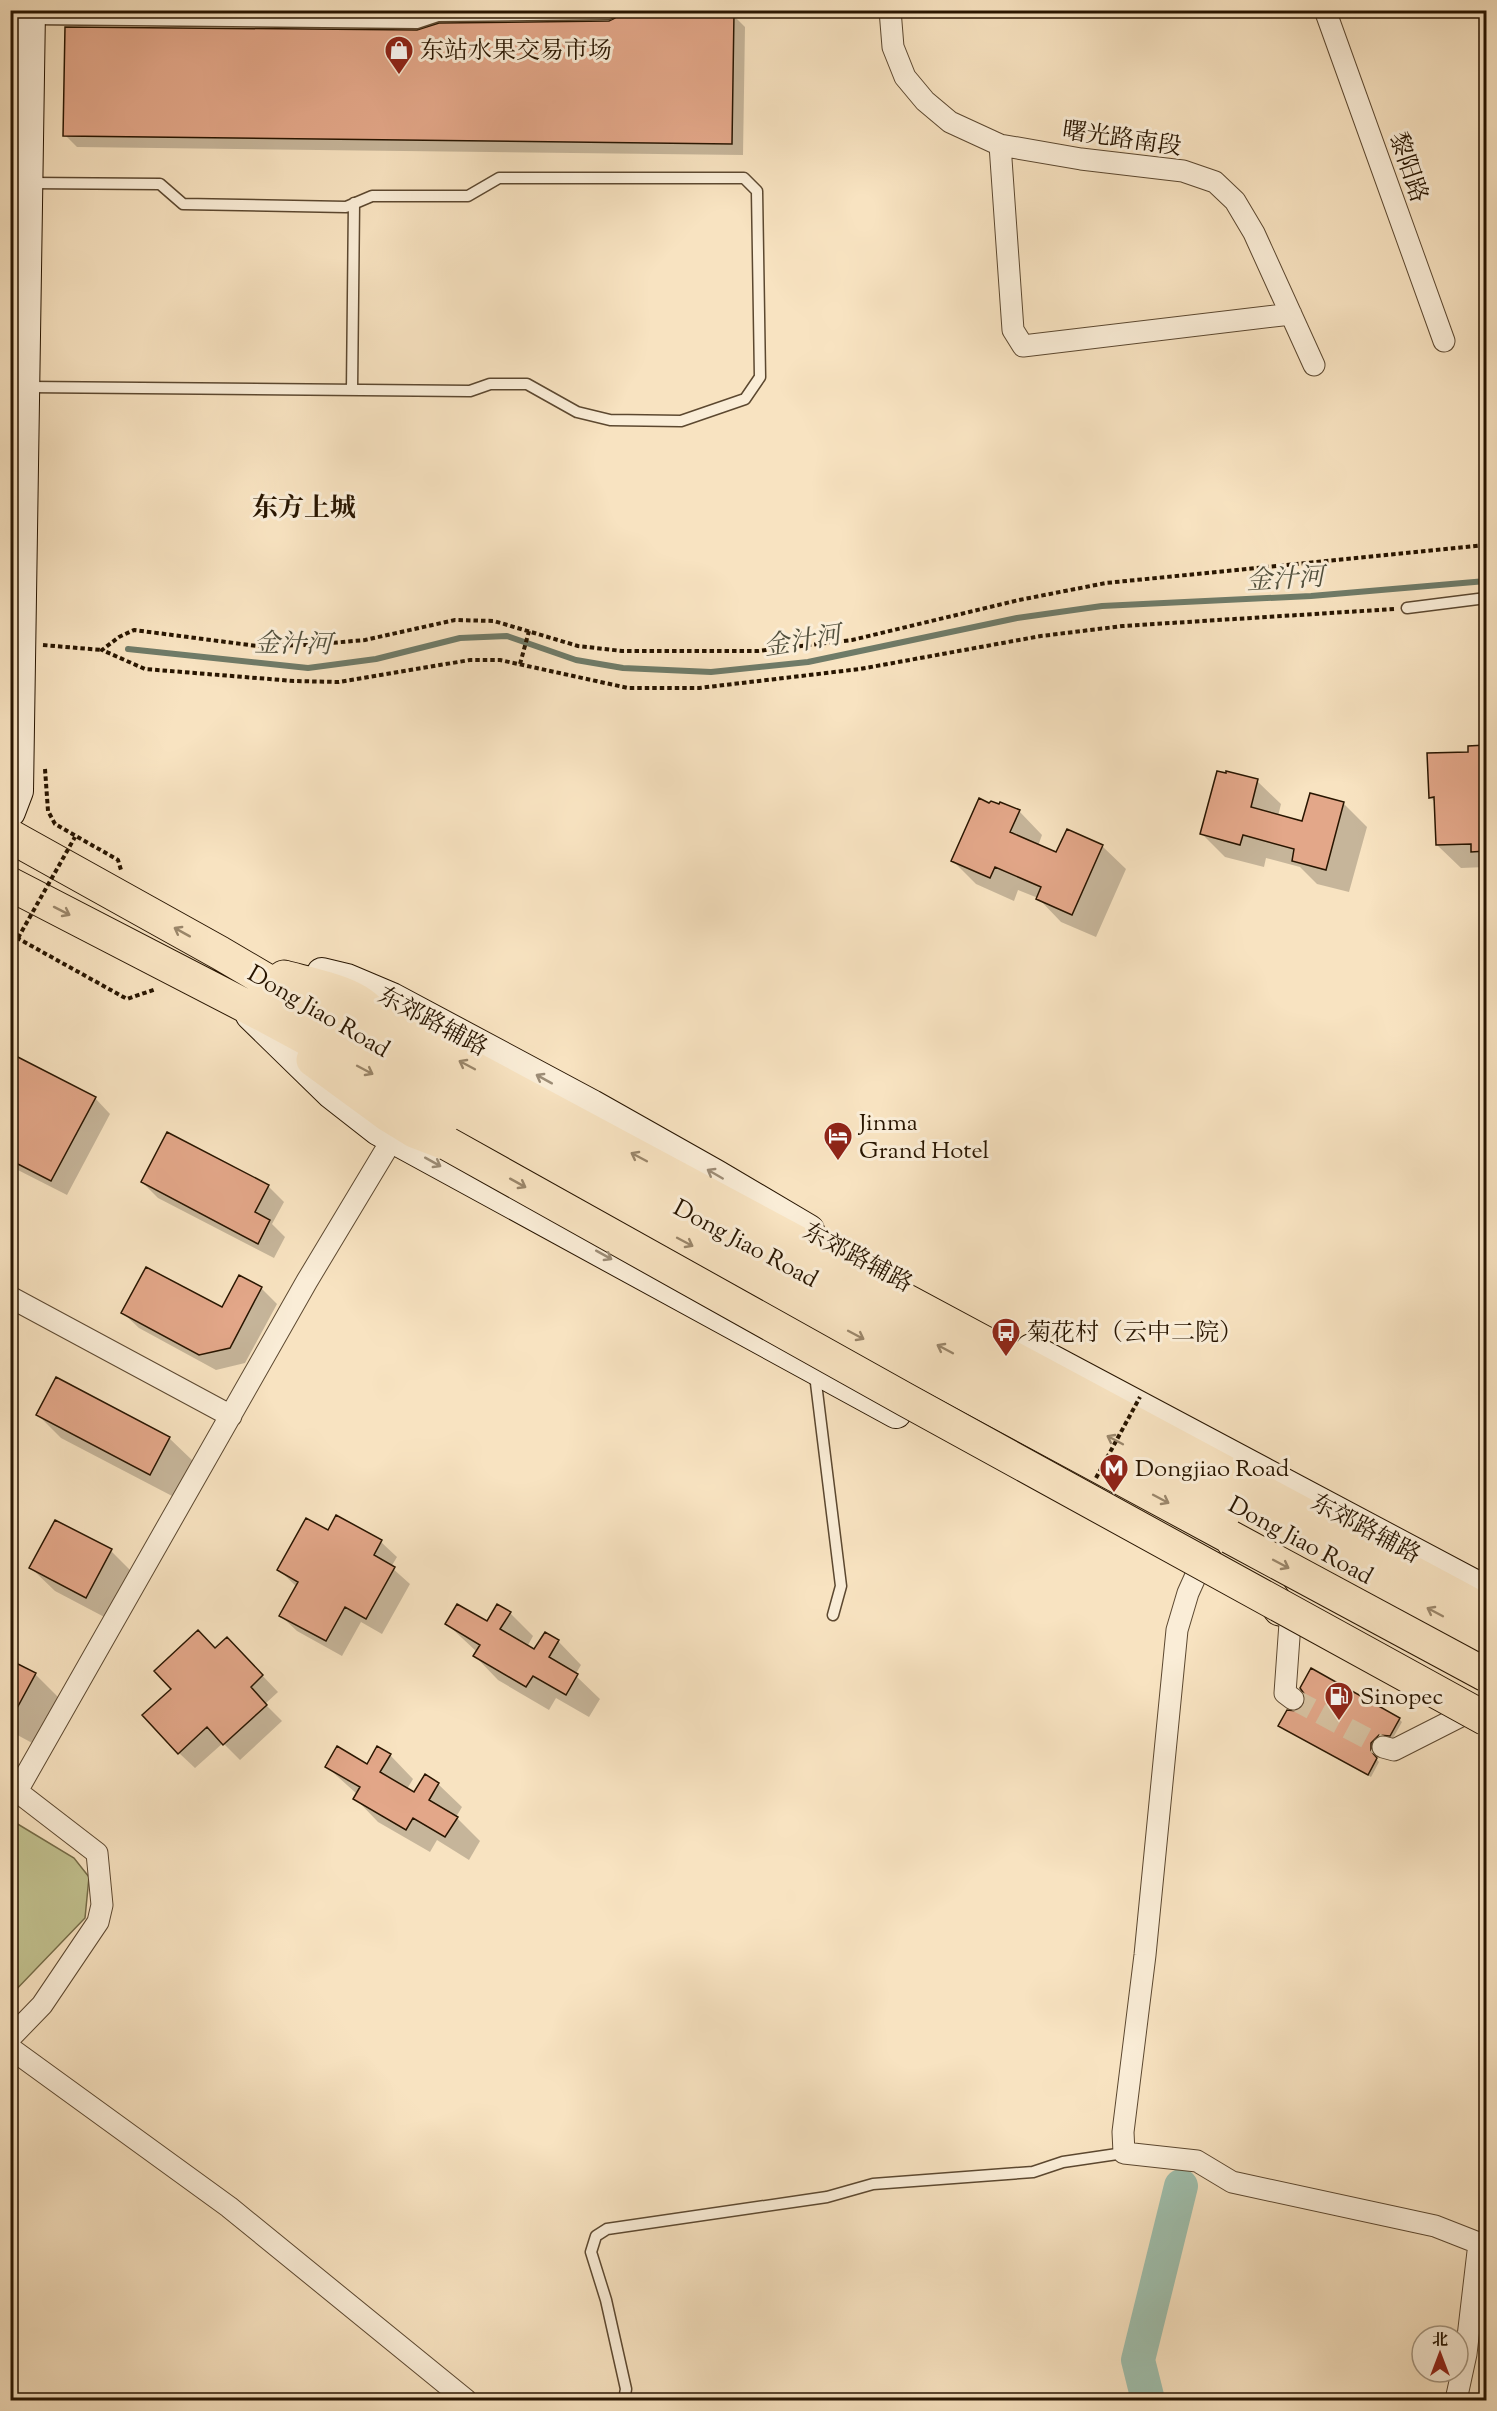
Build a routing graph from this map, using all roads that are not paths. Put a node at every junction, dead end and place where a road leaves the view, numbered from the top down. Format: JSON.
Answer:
{"nodes":[{"id":1,"x":609,"y":10,"type":"edge"},
{"id":2,"x":890,"y":10,"type":"edge"},
{"id":3,"x":1325,"y":10,"type":"edge"},
{"id":4,"x":30,"y":15,"type":"edge"},
{"id":5,"x":1000,"y":145,"type":"junction"},
{"id":6,"x":27,"y":183,"type":"junction"},
{"id":7,"x":354,"y":203,"type":"junction"},
{"id":8,"x":1291,"y":314,"type":"junction"},
{"id":9,"x":1444,"y":341,"type":"dead end"},
{"id":10,"x":1314,"y":365,"type":"dead end"},
{"id":11,"x":24,"y":387,"type":"junction"},
{"id":12,"x":352,"y":390,"type":"junction"},
{"id":13,"x":1486,"y":598,"type":"edge"},
{"id":14,"x":1407,"y":608,"type":"road end"},
{"id":15,"x":10,"y":812,"type":"edge"},
{"id":16,"x":10,"y":836,"type":"edge"},
{"id":17,"x":11,"y":886,"type":"edge"},
{"id":18,"x":220,"y":953,"type":"junction"},
{"id":19,"x":206,"y":985,"type":"junction"},
{"id":20,"x":393,"y":1138,"type":"junction"},
{"id":21,"x":10,"y":1297,"type":"edge"},
{"id":22,"x":814,"y":1368,"type":"junction"},
{"id":23,"x":231,"y":1416,"type":"junction"},
{"id":24,"x":1230,"y":1536,"type":"junction"},
{"id":25,"x":1197,"y":1573,"type":"junction"},
{"id":26,"x":1486,"y":1591,"type":"edge"},
{"id":27,"x":1486,"y":1612,"type":"edge"},
{"id":28,"x":833,"y":1615,"type":"dead end"},
{"id":29,"x":1290,"y":1623,"type":"junction"},
{"id":30,"x":1486,"y":1640,"type":"edge"},
{"id":31,"x":1486,"y":1676,"type":"edge"},
{"id":32,"x":1293,"y":1700,"type":"dead end"},
{"id":33,"x":1481,"y":1716,"type":"edge"},
{"id":34,"x":1383,"y":1747,"type":"tunnel mouth"},
{"id":35,"x":14,"y":1788,"type":"edge"},
{"id":36,"x":10,"y":2038,"type":"edge"},
{"id":37,"x":10,"y":2048,"type":"edge"},
{"id":38,"x":1124,"y":2153,"type":"junction"},
{"id":39,"x":1483,"y":2244,"type":"edge"},
{"id":40,"x":466,"y":2400,"type":"edge"},
{"id":41,"x":624,"y":2400,"type":"edge"},
{"id":42,"x":1456,"y":2400,"type":"edge"}],
"edges":[{"from":1,"to":4,"type":"lane"},
{"from":2,"to":5,"type":"street","name":"曙光路南段"},
{"from":3,"to":9,"type":"street","name":"黎阳路"},
{"from":4,"to":6,"type":"main road"},
{"from":5,"to":8,"type":"street","name":"曙光路南段"},
{"from":5,"to":8,"type":"street"},
{"from":6,"to":7,"type":"lane"},
{"from":6,"to":11,"type":"main road"},
{"from":7,"to":12,"type":"lane"},
{"from":7,"to":12,"type":"lane"},
{"from":8,"to":10,"type":"street","name":"曙光路南段"},
{"from":11,"to":12,"type":"lane"},
{"from":11,"to":15,"type":"main road"},
{"from":13,"to":14,"type":"lane"},
{"from":18,"to":16,"type":"main road","name":"Dong Jiao Road","one_way":true},
{"from":17,"to":19,"type":"main road","name":"Dong Jiao Road","one_way":true},
{"from":26,"to":18,"type":"main road","name":"东郊路辅路","one_way":true},
{"from":27,"to":18,"type":"main road","one_way":true},
{"from":30,"to":18,"type":"main road","name":"Dong Jiao Road","one_way":true},
{"from":19,"to":20,"type":"main road"},
{"from":19,"to":24,"type":"main road","name":"Dong Jiao Road","one_way":true},
{"from":19,"to":33,"type":"main road","one_way":true,"bridge":true},
{"from":20,"to":22,"type":"main road","one_way":true},
{"from":20,"to":23,"type":"street"},
{"from":21,"to":23,"type":"street"},
{"from":22,"to":25,"type":"main road"},
{"from":22,"to":28,"type":"lane"},
{"from":23,"to":35,"type":"street"},
{"from":24,"to":29,"type":"main road"},
{"from":24,"to":31,"type":"main road","name":"Dong Jiao Road","one_way":true,"bridge":true},
{"from":25,"to":29,"type":"main road"},
{"from":25,"to":38,"type":"street"},
{"from":29,"to":32,"type":"street"},
{"from":29,"to":33,"type":"main road"},
{"from":33,"to":34,"type":"street"},
{"from":35,"to":36,"type":"street"},
{"from":37,"to":40,"type":"street"},
{"from":38,"to":39,"type":"street"},
{"from":38,"to":41,"type":"lane"},
{"from":39,"to":42,"type":"street"}]}
